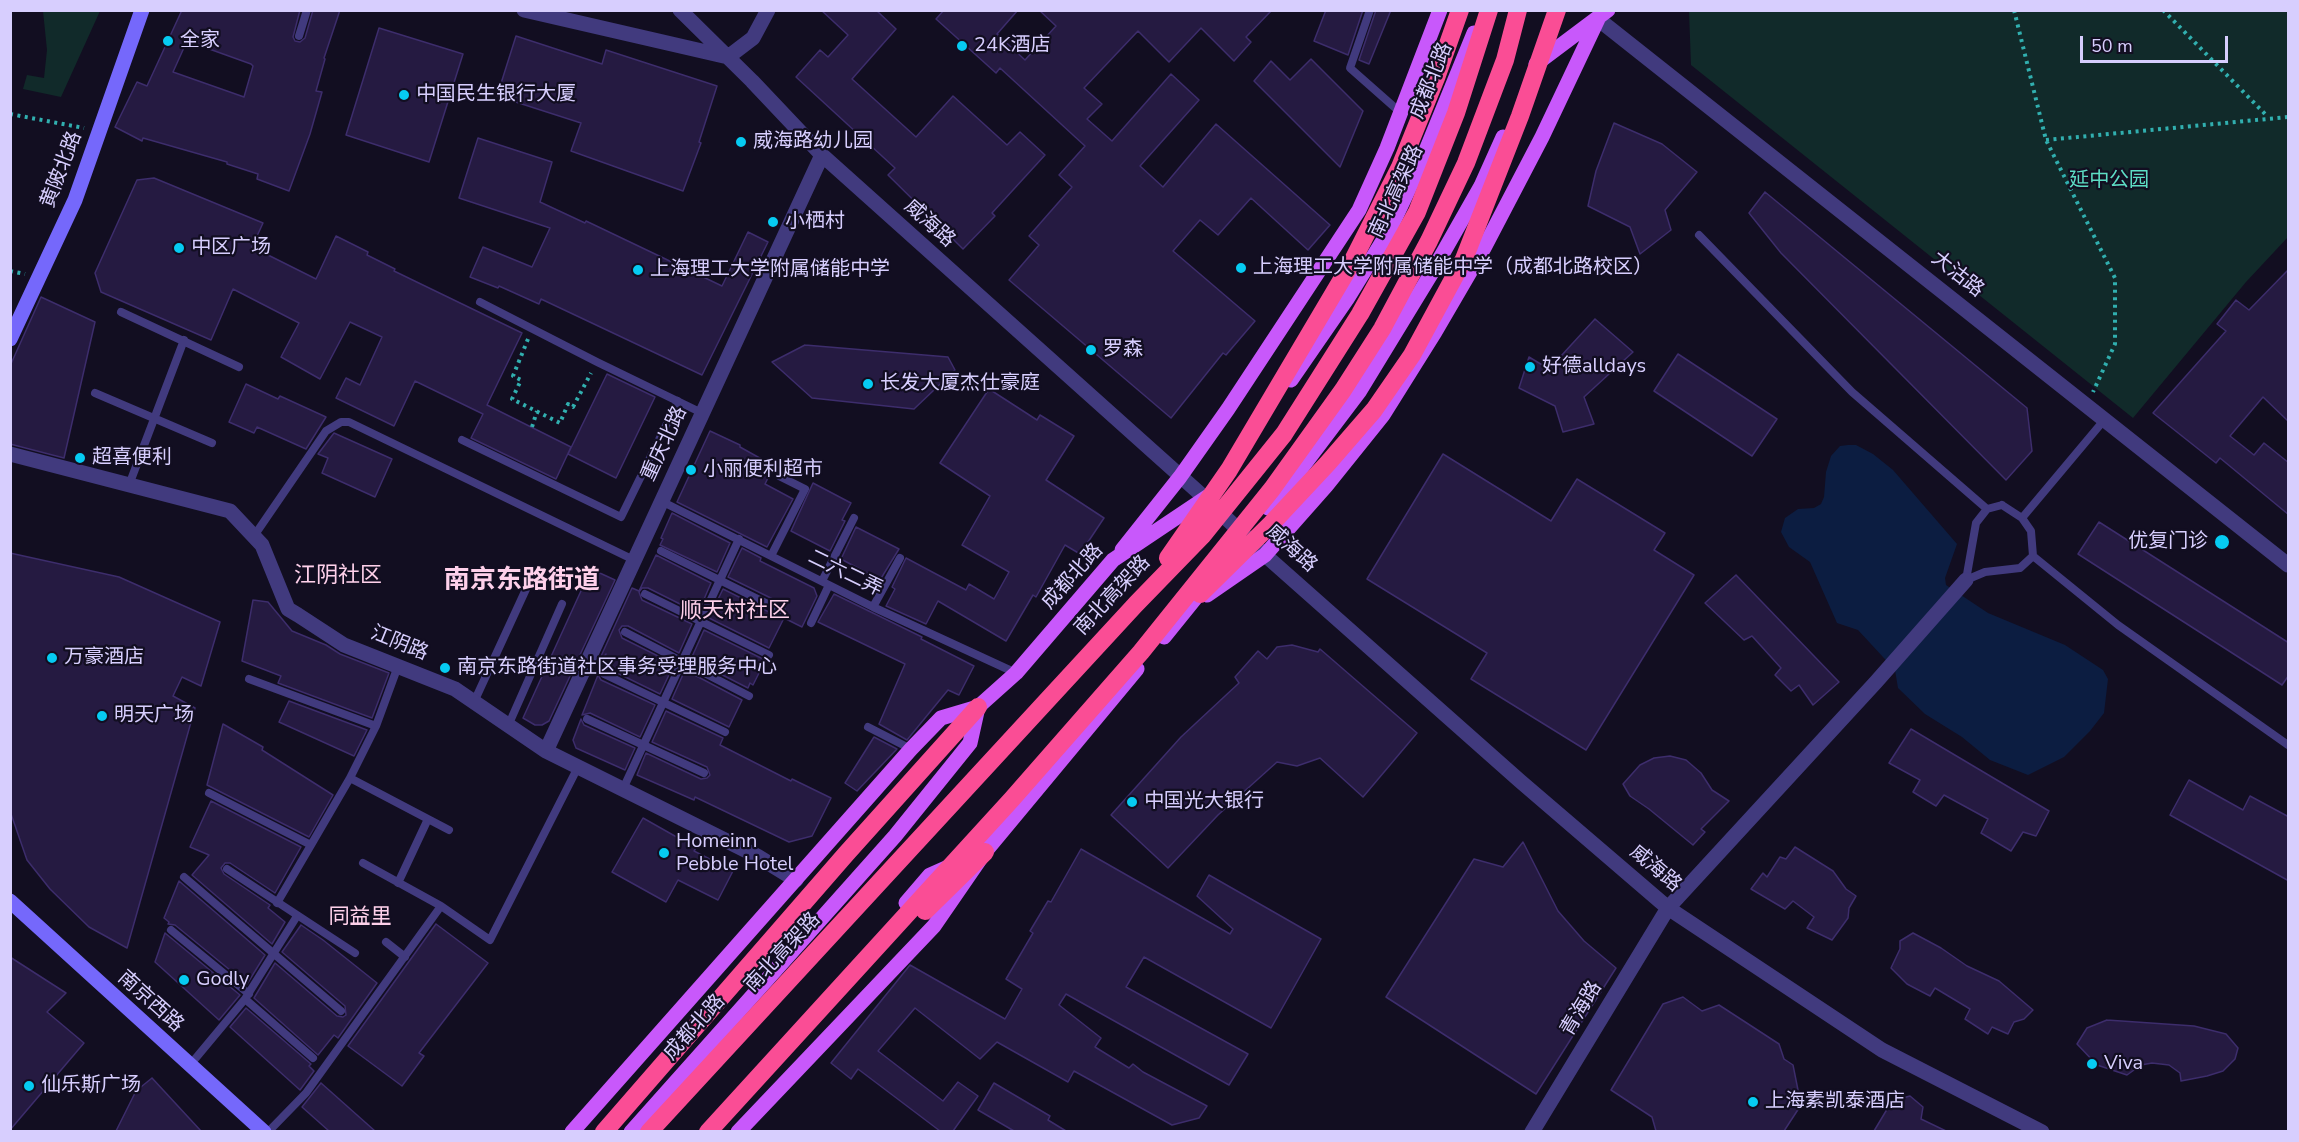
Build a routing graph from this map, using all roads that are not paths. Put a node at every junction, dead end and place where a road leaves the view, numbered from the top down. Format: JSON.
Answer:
{"nodes":[{"id":1,"x":142,"y":10,"type":"edge"},
{"id":2,"x":307,"y":10,"type":"edge"},
{"id":3,"x":524,"y":10,"type":"edge"},
{"id":4,"x":680,"y":10,"type":"edge"},
{"id":5,"x":768,"y":10,"type":"edge"},
{"id":6,"x":1370,"y":10,"type":"edge"},
{"id":7,"x":1440,"y":10,"type":"edge"},
{"id":8,"x":1460,"y":10,"type":"edge"},
{"id":9,"x":1481,"y":10,"type":"edge"},
{"id":10,"x":1489,"y":10,"type":"edge"},
{"id":11,"x":1518,"y":10,"type":"edge"},
{"id":12,"x":1558,"y":10,"type":"edge"},
{"id":13,"x":1603,"y":15,"type":"edge"},
{"id":14,"x":299,"y":36,"type":"dead end"},
{"id":15,"x":728,"y":57,"type":"junction"},
{"id":16,"x":1534,"y":66,"type":"junction"},
{"id":17,"x":1401,"y":113,"type":"junction"},
{"id":18,"x":822,"y":155,"type":"junction"},
{"id":19,"x":1420,"y":165,"type":"junction"},
{"id":20,"x":1481,"y":186,"type":"junction"},
{"id":21,"x":1368,"y":191,"type":"junction"},
{"id":22,"x":1699,"y":235,"type":"dead end"},
{"id":23,"x":1484,"y":249,"type":"junction"},
{"id":24,"x":480,"y":302,"type":"dead end"},
{"id":25,"x":121,"y":312,"type":"dead end"},
{"id":26,"x":10,"y":339,"type":"edge"},
{"id":27,"x":184,"y":340,"type":"junction"},
{"id":28,"x":239,"y":367,"type":"dead end"},
{"id":29,"x":95,"y":393,"type":"dead end"},
{"id":30,"x":678,"y":401,"type":"junction"},
{"id":31,"x":702,"y":412,"type":"junction"},
{"id":32,"x":1383,"y":415,"type":"junction"},
{"id":33,"x":155,"y":417,"type":"junction"},
{"id":34,"x":2105,"y":419,"type":"junction"},
{"id":35,"x":462,"y":440,"type":"dead end"},
{"id":36,"x":212,"y":443,"type":"dead end"},
{"id":37,"x":10,"y":454,"type":"edge"},
{"id":38,"x":1297,"y":474,"type":"junction"},
{"id":39,"x":779,"y":476,"type":"dead end"},
{"id":40,"x":1180,"y":477,"type":"junction"},
{"id":41,"x":129,"y":485,"type":"junction"},
{"id":42,"x":1206,"y":499,"type":"junction"},
{"id":43,"x":662,"y":501,"type":"junction"},
{"id":44,"x":1987,"y":509,"type":"junction"},
{"id":45,"x":854,"y":518,"type":"dead end"},
{"id":46,"x":2022,"y":518,"type":"junction"},
{"id":47,"x":1244,"y":535,"type":"junction"},
{"id":48,"x":254,"y":536,"type":"junction"},
{"id":49,"x":739,"y":539,"type":"junction"},
{"id":50,"x":661,"y":550,"type":"dead end"},
{"id":51,"x":1265,"y":555,"type":"junction"},
{"id":52,"x":2033,"y":555,"type":"junction"},
{"id":53,"x":771,"y":556,"type":"junction"},
{"id":54,"x":900,"y":558,"type":"dead end"},
{"id":55,"x":634,"y":560,"type":"junction"},
{"id":56,"x":1113,"y":560,"type":"junction"},
{"id":57,"x":2289,"y":565,"type":"edge"},
{"id":58,"x":720,"y":579,"type":"junction"},
{"id":59,"x":1964,"y":582,"type":"junction"},
{"id":60,"x":826,"y":583,"type":"junction"},
{"id":61,"x":527,"y":587,"type":"dead end"},
{"id":62,"x":645,"y":594,"type":"dead end"},
{"id":63,"x":562,"y":604,"type":"dead end"},
{"id":64,"x":1136,"y":604,"type":"junction"},
{"id":65,"x":873,"y":607,"type":"junction"},
{"id":66,"x":1188,"y":608,"type":"junction"},
{"id":67,"x":780,"y":610,"type":"dead end"},
{"id":68,"x":702,"y":620,"type":"junction"},
{"id":69,"x":811,"y":623,"type":"dead end"},
{"id":70,"x":625,"y":632,"type":"dead end"},
{"id":71,"x":1141,"y":652,"type":"junction"},
{"id":72,"x":769,"y":655,"type":"dead end"},
{"id":73,"x":683,"y":661,"type":"junction"},
{"id":74,"x":398,"y":666,"type":"junction"},
{"id":75,"x":1016,"y":673,"type":"junction"},
{"id":76,"x":604,"y":674,"type":"dead end"},
{"id":77,"x":249,"y":679,"type":"dead end"},
{"id":78,"x":749,"y":696,"type":"dead end"},
{"id":79,"x":663,"y":703,"type":"junction"},
{"id":80,"x":978,"y":707,"type":"junction"},
{"id":81,"x":480,"y":710,"type":"junction"},
{"id":82,"x":587,"y":719,"type":"dead end"},
{"id":83,"x":376,"y":726,"type":"junction"},
{"id":84,"x":508,"y":726,"type":"junction"},
{"id":85,"x":868,"y":727,"type":"dead end"},
{"id":86,"x":725,"y":732,"type":"dead end"},
{"id":87,"x":2289,"y":745,"type":"edge"},
{"id":88,"x":644,"y":746,"type":"junction"},
{"id":89,"x":911,"y":749,"type":"junction"},
{"id":90,"x":546,"y":751,"type":"junction"},
{"id":91,"x":578,"y":767,"type":"junction"},
{"id":92,"x":704,"y":773,"type":"dead end"},
{"id":93,"x":350,"y":778,"type":"junction"},
{"id":94,"x":623,"y":789,"type":"junction"},
{"id":95,"x":209,"y":793,"type":"dead end"},
{"id":96,"x":428,"y":819,"type":"junction"},
{"id":97,"x":449,"y":830,"type":"dead end"},
{"id":98,"x":311,"y":845,"type":"junction"},
{"id":99,"x":985,"y":852,"type":"junction"},
{"id":100,"x":363,"y":863,"type":"dead end"},
{"id":101,"x":227,"y":869,"type":"dead end"},
{"id":102,"x":184,"y":877,"type":"dead end"},
{"id":103,"x":796,"y":880,"type":"junction"},
{"id":104,"x":398,"y":883,"type":"junction"},
{"id":105,"x":10,"y":902,"type":"edge"},
{"id":106,"x":278,"y":903,"type":"junction"},
{"id":107,"x":441,"y":906,"type":"junction"},
{"id":108,"x":1668,"y":908,"type":"junction"},
{"id":109,"x":297,"y":916,"type":"junction"},
{"id":110,"x":171,"y":930,"type":"dead end"},
{"id":111,"x":386,"y":942,"type":"dead end"},
{"id":112,"x":355,"y":953,"type":"dead end"},
{"id":113,"x":275,"y":955,"type":"junction"},
{"id":114,"x":405,"y":957,"type":"junction"},
{"id":115,"x":247,"y":997,"type":"junction"},
{"id":116,"x":341,"y":1011,"type":"dead end"},
{"id":117,"x":313,"y":1058,"type":"dead end"},
{"id":118,"x":190,"y":1065,"type":"junction"},
{"id":119,"x":266,"y":1131,"type":"edge"},
{"id":120,"x":573,"y":1131,"type":"edge"},
{"id":121,"x":604,"y":1131,"type":"edge"},
{"id":122,"x":631,"y":1131,"type":"edge"},
{"id":123,"x":649,"y":1131,"type":"edge"},
{"id":124,"x":707,"y":1131,"type":"edge"},
{"id":125,"x":724,"y":1131,"type":"edge"},
{"id":126,"x":738,"y":1131,"type":"edge"},
{"id":127,"x":1532,"y":1131,"type":"edge"},
{"id":128,"x":2042,"y":1131,"type":"edge"}],
"edges":[{"from":1,"to":26,"type":"street","name":"黄陂北路"},
{"from":2,"to":14,"type":"lane"},
{"from":3,"to":15,"type":"street"},
{"from":4,"to":15,"type":"street","name":"威海路"},
{"from":5,"to":15,"type":"street"},
{"from":6,"to":17,"type":"lane"},
{"from":7,"to":17,"type":"main road"},
{"from":8,"to":64,"type":"highway"},
{"from":9,"to":19,"type":"main road","name":"成都北路"},
{"from":10,"to":64,"type":"highway","name":"南北高架路"},
{"from":11,"to":71,"type":"highway"},
{"from":12,"to":16,"type":"main road"},
{"from":12,"to":71,"type":"highway"},
{"from":13,"to":16,"type":"main road"},
{"from":13,"to":23,"type":"main road"},
{"from":13,"to":34,"type":"street","name":"大沽路"},
{"from":15,"to":18,"type":"street","name":"威海路"},
{"from":16,"to":20,"type":"main road"},
{"from":17,"to":21,"type":"main road"},
{"from":18,"to":31,"type":"street","name":"重庆北路"},
{"from":18,"to":40,"type":"street","name":"威海路"},
{"from":19,"to":21,"type":"main road"},
{"from":19,"to":42,"type":"main road","name":"成都北路"},
{"from":20,"to":23,"type":"main road"},
{"from":20,"to":38,"type":"main road"},
{"from":21,"to":40,"type":"main road"},
{"from":22,"to":44,"type":"lane"},
{"from":23,"to":32,"type":"main road"},
{"from":24,"to":30,"type":"lane"},
{"from":25,"to":27,"type":"lane"},
{"from":27,"to":28,"type":"lane"},
{"from":27,"to":33,"type":"lane"},
{"from":29,"to":33,"type":"lane"},
{"from":30,"to":31,"type":"lane"},
{"from":30,"to":35,"type":"lane"},
{"from":31,"to":43,"type":"street","name":"重庆北路"},
{"from":32,"to":38,"type":"main road"},
{"from":32,"to":51,"type":"main road"},
{"from":33,"to":36,"type":"lane"},
{"from":33,"to":41,"type":"lane"},
{"from":34,"to":46,"type":"lane"},
{"from":34,"to":57,"type":"street","name":"大沽路"},
{"from":37,"to":41,"type":"street","name":"江阴路"},
{"from":38,"to":47,"type":"main road"},
{"from":39,"to":53,"type":"lane"},
{"from":40,"to":42,"type":"street","name":"威海路"},
{"from":40,"to":56,"type":"main road"},
{"from":41,"to":48,"type":"street","name":"江阴路"},
{"from":42,"to":47,"type":"street","name":"威海路"},
{"from":42,"to":56,"type":"main road","name":"成都北路"},
{"from":43,"to":49,"type":"lane","name":"二六二弄"},
{"from":43,"to":55,"type":"street","name":"重庆北路"},
{"from":44,"to":46,"type":"lane"},
{"from":44,"to":59,"type":"lane"},
{"from":45,"to":60,"type":"lane"},
{"from":46,"to":52,"type":"lane"},
{"from":47,"to":51,"type":"street","name":"威海路"},
{"from":47,"to":66,"type":"main road"},
{"from":48,"to":55,"type":"lane"},
{"from":48,"to":74,"type":"street","name":"江阴路"},
{"from":49,"to":53,"type":"lane","name":"二六二弄"},
{"from":49,"to":58,"type":"lane"},
{"from":50,"to":58,"type":"lane"},
{"from":51,"to":66,"type":"main road"},
{"from":51,"to":108,"type":"street","name":"威海路"},
{"from":52,"to":59,"type":"lane"},
{"from":52,"to":87,"type":"lane"},
{"from":53,"to":60,"type":"lane","name":"二六二弄"},
{"from":54,"to":65,"type":"lane"},
{"from":55,"to":90,"type":"street","name":"重庆北路"},
{"from":56,"to":75,"type":"main road","name":"成都北路"},
{"from":58,"to":67,"type":"lane"},
{"from":58,"to":68,"type":"lane"},
{"from":59,"to":108,"type":"street","name":"青海路"},
{"from":60,"to":65,"type":"lane","name":"二六二弄"},
{"from":60,"to":69,"type":"lane"},
{"from":61,"to":81,"type":"lane"},
{"from":62,"to":68,"type":"lane"},
{"from":63,"to":84,"type":"lane"},
{"from":64,"to":123,"type":"highway","name":"南北高架路"},
{"from":65,"to":75,"type":"lane","name":"二六二弄"},
{"from":66,"to":99,"type":"main road"},
{"from":68,"to":72,"type":"lane"},
{"from":68,"to":73,"type":"lane"},
{"from":70,"to":73,"type":"lane"},
{"from":71,"to":124,"type":"highway"},
{"from":73,"to":78,"type":"lane"},
{"from":73,"to":79,"type":"lane"},
{"from":74,"to":81,"type":"street","name":"江阴路"},
{"from":74,"to":83,"type":"lane"},
{"from":75,"to":80,"type":"main road","name":"成都北路"},
{"from":76,"to":79,"type":"lane"},
{"from":77,"to":83,"type":"lane"},
{"from":79,"to":86,"type":"lane"},
{"from":79,"to":88,"type":"lane"},
{"from":80,"to":89,"type":"main road"},
{"from":80,"to":121,"type":"highway"},
{"from":80,"to":122,"type":"main road","name":"成都北路"},
{"from":81,"to":84,"type":"street","name":"江阴路"},
{"from":82,"to":88,"type":"lane"},
{"from":83,"to":93,"type":"lane"},
{"from":84,"to":90,"type":"street","name":"江阴路"},
{"from":85,"to":89,"type":"lane"},
{"from":88,"to":92,"type":"lane"},
{"from":88,"to":94,"type":"lane"},
{"from":89,"to":103,"type":"main road"},
{"from":90,"to":91,"type":"street","name":"江阴路"},
{"from":91,"to":94,"type":"street","name":"江阴路"},
{"from":91,"to":107,"type":"lane"},
{"from":93,"to":96,"type":"lane"},
{"from":93,"to":98,"type":"lane"},
{"from":94,"to":103,"type":"street","name":"江阴路"},
{"from":95,"to":98,"type":"lane"},
{"from":96,"to":97,"type":"lane"},
{"from":96,"to":104,"type":"lane"},
{"from":98,"to":106,"type":"lane"},
{"from":99,"to":124,"type":"main road"},
{"from":99,"to":125,"type":"highway"},
{"from":99,"to":126,"type":"main road"},
{"from":100,"to":104,"type":"lane"},
{"from":101,"to":106,"type":"lane"},
{"from":102,"to":113,"type":"lane"},
{"from":103,"to":120,"type":"main road"},
{"from":104,"to":107,"type":"lane"},
{"from":105,"to":118,"type":"street","name":"南京西路"},
{"from":106,"to":109,"type":"lane"},
{"from":107,"to":114,"type":"lane"},
{"from":108,"to":127,"type":"street","name":"青海路"},
{"from":108,"to":128,"type":"street","name":"威海路"},
{"from":109,"to":112,"type":"lane"},
{"from":109,"to":113,"type":"lane"},
{"from":110,"to":115,"type":"lane"},
{"from":111,"to":114,"type":"lane"},
{"from":113,"to":115,"type":"lane"},
{"from":113,"to":116,"type":"lane"},
{"from":114,"to":119,"type":"lane"},
{"from":115,"to":117,"type":"lane"},
{"from":115,"to":118,"type":"lane"},
{"from":118,"to":119,"type":"street","name":"南京西路"}]}
